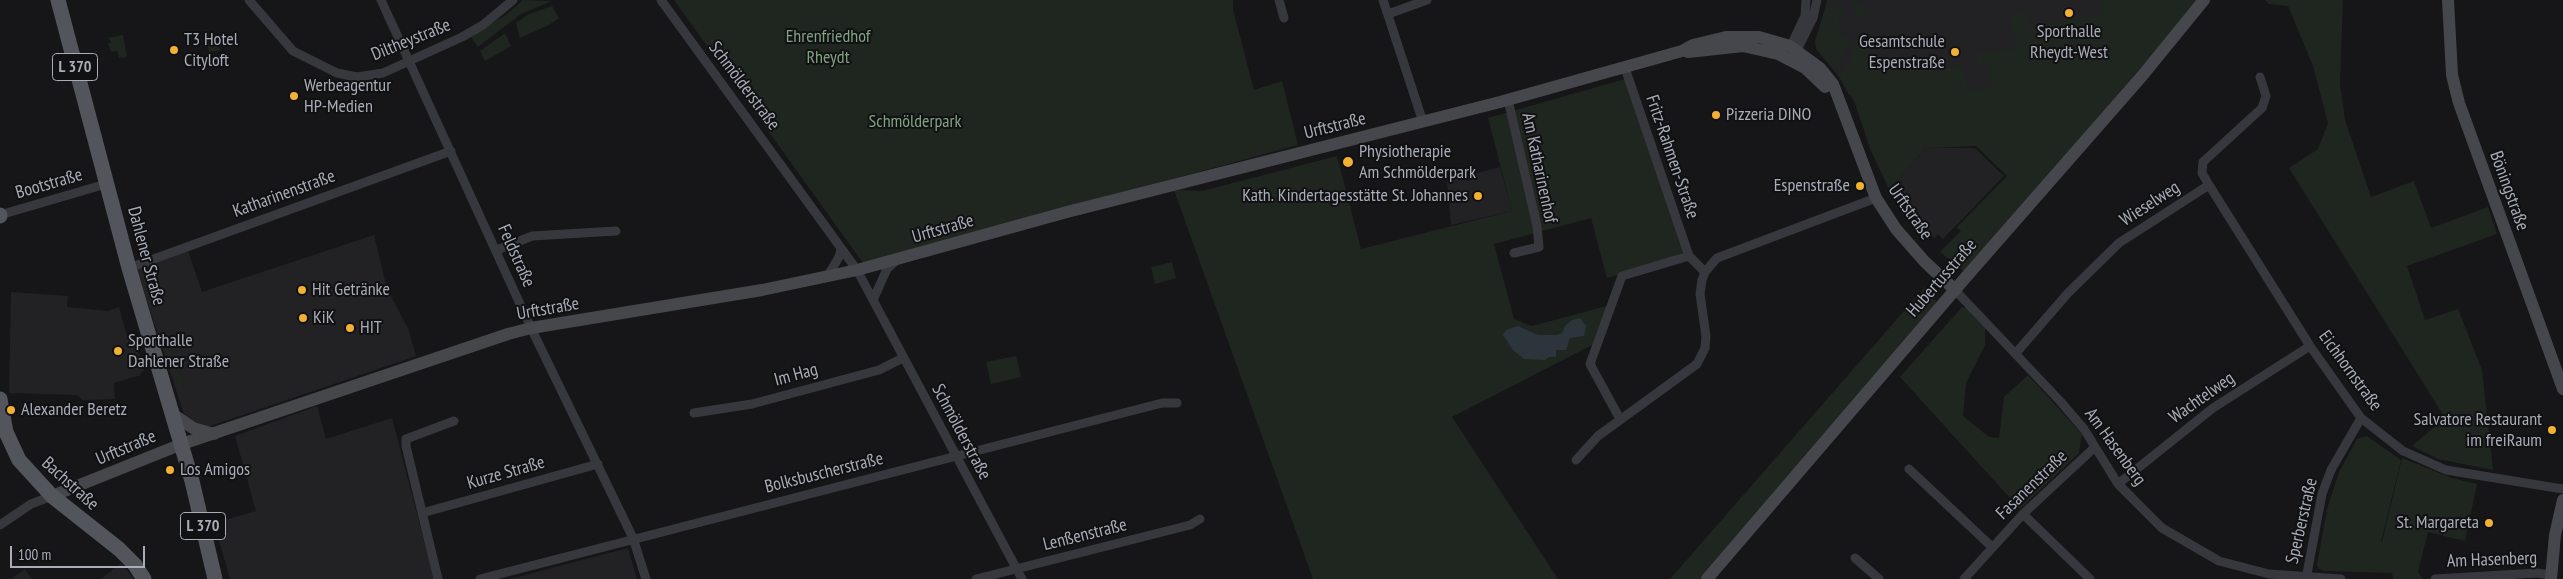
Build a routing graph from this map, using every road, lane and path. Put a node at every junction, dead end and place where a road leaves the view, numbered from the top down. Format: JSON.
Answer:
{"nodes":[{"id":1,"x":58,"y":0,"type":"edge"},
{"id":2,"x":249,"y":0,"type":"edge"},
{"id":3,"x":381,"y":0,"type":"edge"},
{"id":4,"x":513,"y":0,"type":"edge"},
{"id":5,"x":661,"y":0,"type":"edge"},
{"id":6,"x":1279,"y":0,"type":"edge"},
{"id":7,"x":1383,"y":0,"type":"edge"},
{"id":8,"x":1427,"y":0,"type":"edge"},
{"id":9,"x":1806,"y":0,"type":"edge"},
{"id":10,"x":1817,"y":0,"type":"edge"},
{"id":11,"x":2204,"y":0,"type":"edge"},
{"id":12,"x":2448,"y":0,"type":"edge"},
{"id":13,"x":1388,"y":14,"type":"junction"},
{"id":14,"x":1284,"y":18,"type":"dead end"},
{"id":15,"x":1792,"y":51,"type":"junction"},
{"id":16,"x":408,"y":62,"type":"junction"},
{"id":17,"x":1625,"y":68,"type":"junction"},
{"id":18,"x":2260,"y":77,"type":"dead end"},
{"id":19,"x":1508,"y":100,"type":"junction"},
{"id":20,"x":1423,"y":122,"type":"junction"},
{"id":21,"x":450,"y":152,"type":"junction"},
{"id":22,"x":106,"y":184,"type":"junction"},
{"id":23,"x":2209,"y":185,"type":"junction"},
{"id":24,"x":1876,"y":198,"type":"junction"},
{"id":25,"x":0,"y":215,"type":"edge"},
{"id":26,"x":616,"y":231,"type":"dead end"},
{"id":27,"x":837,"y":240,"type":"junction"},
{"id":28,"x":496,"y":250,"type":"junction"},
{"id":29,"x":1514,"y":253,"type":"dead end"},
{"id":30,"x":1689,"y":256,"type":"junction"},
{"id":31,"x":896,"y":260,"type":"junction"},
{"id":32,"x":129,"y":268,"type":"junction"},
{"id":33,"x":857,"y":270,"type":"junction"},
{"id":34,"x":1705,"y":272,"type":"junction"},
{"id":35,"x":827,"y":277,"type":"junction"},
{"id":36,"x":1955,"y":290,"type":"junction"},
{"id":37,"x":873,"y":300,"type":"junction"},
{"id":38,"x":531,"y":328,"type":"junction"},
{"id":39,"x":2310,"y":346,"type":"junction"},
{"id":40,"x":2016,"y":353,"type":"junction"},
{"id":41,"x":903,"y":358,"type":"junction"},
{"id":42,"x":2563,"y":389,"type":"edge"},
{"id":43,"x":0,"y":399,"type":"edge"},
{"id":44,"x":1176,"y":403,"type":"dead end"},
{"id":45,"x":694,"y":413,"type":"dead end"},
{"id":46,"x":174,"y":415,"type":"junction"},
{"id":47,"x":2361,"y":418,"type":"junction"},
{"id":48,"x":1620,"y":420,"type":"junction"},
{"id":49,"x":454,"y":421,"type":"dead end"},
{"id":50,"x":214,"y":434,"type":"junction"},
{"id":51,"x":182,"y":444,"type":"junction"},
{"id":52,"x":2095,"y":447,"type":"junction"},
{"id":53,"x":956,"y":456,"type":"junction"},
{"id":54,"x":1576,"y":460,"type":"dead end"},
{"id":55,"x":598,"y":464,"type":"junction"},
{"id":56,"x":1909,"y":469,"type":"dead end"},
{"id":57,"x":2118,"y":484,"type":"junction"},
{"id":58,"x":2563,"y":489,"type":"edge"},
{"id":59,"x":52,"y":496,"type":"junction"},
{"id":60,"x":2563,"y":500,"type":"edge"},
{"id":61,"x":422,"y":513,"type":"junction"},
{"id":62,"x":2023,"y":514,"type":"junction"},
{"id":63,"x":1200,"y":519,"type":"dead end"},
{"id":64,"x":0,"y":525,"type":"edge"},
{"id":65,"x":633,"y":538,"type":"junction"},
{"id":66,"x":1992,"y":547,"type":"junction"},
{"id":67,"x":1855,"y":558,"type":"dead end"},
{"id":68,"x":1016,"y":569,"type":"junction"},
{"id":69,"x":2551,"y":577,"type":"edge"},
{"id":70,"x":2306,"y":578,"type":"edge"},
{"id":71,"x":144,"y":579,"type":"edge"},
{"id":72,"x":215,"y":579,"type":"edge"},
{"id":73,"x":438,"y":579,"type":"edge"},
{"id":74,"x":480,"y":579,"type":"edge"},
{"id":75,"x":646,"y":579,"type":"edge"},
{"id":76,"x":976,"y":579,"type":"edge"},
{"id":77,"x":1022,"y":579,"type":"edge"},
{"id":78,"x":1707,"y":579,"type":"edge"},
{"id":79,"x":1879,"y":579,"type":"edge"},
{"id":80,"x":1964,"y":579,"type":"edge"},
{"id":81,"x":2090,"y":579,"type":"edge"},
{"id":82,"x":2340,"y":579,"type":"edge"},
{"id":83,"x":2434,"y":579,"type":"edge"}],
"edges":[{"from":1,"to":22,"type":"main road","name":"Dahlener Straße","number":"L 370"},
{"from":2,"to":16,"type":"street","name":"Diltheystraße"},
{"from":3,"to":16,"type":"street","name":"Feldstraße"},
{"from":4,"to":16,"type":"street","name":"Diltheystraße"},
{"from":5,"to":27,"type":"street","name":"Schmölderstraße"},
{"from":6,"to":14,"type":"street"},
{"from":7,"to":13,"type":"street"},
{"from":8,"to":13,"type":"street"},
{"from":9,"to":15,"type":"street"},
{"from":10,"to":15,"type":"street"},
{"from":11,"to":36,"type":"street","name":"Hubertusstraße"},
{"from":12,"to":42,"type":"street","name":"Böningstraße"},
{"from":13,"to":20,"type":"street"},
{"from":15,"to":17,"type":"street","name":"Urftstraße"},
{"from":15,"to":24,"type":"street","name":"Urftstraße"},
{"from":16,"to":21,"type":"street","name":"Feldstraße"},
{"from":17,"to":19,"type":"street","name":"Urftstraße"},
{"from":17,"to":30,"type":"street","name":"Fritz-Rahmen-Straße"},
{"from":18,"to":23,"type":"street"},
{"from":19,"to":20,"type":"street","name":"Urftstraße"},
{"from":19,"to":29,"type":"street","name":"Am Katharinenhof"},
{"from":20,"to":31,"type":"street","name":"Urftstraße"},
{"from":21,"to":28,"type":"street","name":"Feldstraße"},
{"from":21,"to":32,"type":"street","name":"Katharinenstraße"},
{"from":22,"to":25,"type":"street","name":"Bootstraße"},
{"from":22,"to":32,"type":"main road","name":"Dahlener Straße","number":"L 370"},
{"from":23,"to":39,"type":"street","name":"Eichhornstraße"},
{"from":23,"to":40,"type":"street","name":"Wieselweg"},
{"from":24,"to":34,"type":"street"},
{"from":24,"to":36,"type":"street","name":"Urftstraße"},
{"from":26,"to":28,"type":"street"},
{"from":27,"to":33,"type":"street","name":"Schmölderstraße"},
{"from":27,"to":35,"type":"street"},
{"from":28,"to":38,"type":"street","name":"Feldstraße"},
{"from":30,"to":34,"type":"street","name":"Fritz-Rahmen-Straße"},
{"from":30,"to":48,"type":"street"},
{"from":31,"to":33,"type":"street","name":"Urftstraße"},
{"from":31,"to":37,"type":"street"},
{"from":32,"to":46,"type":"main road","name":"Dahlener Straße","number":"L 370"},
{"from":33,"to":35,"type":"street","name":"Urftstraße"},
{"from":33,"to":37,"type":"street","name":"Schmölderstraße"},
{"from":34,"to":48,"type":"street"},
{"from":35,"to":38,"type":"street","name":"Urftstraße"},
{"from":36,"to":40,"type":"street","name":"Am Hasenberg"},
{"from":36,"to":78,"type":"street","name":"Hubertusstraße"},
{"from":37,"to":41,"type":"street","name":"Schmölderstraße"},
{"from":38,"to":50,"type":"street","name":"Urftstraße"},
{"from":38,"to":55,"type":"street","name":"Feldstraße"},
{"from":39,"to":47,"type":"street","name":"Eichhornstraße"},
{"from":39,"to":57,"type":"street","name":"Wachtelweg"},
{"from":40,"to":52,"type":"street","name":"Am Hasenberg"},
{"from":41,"to":45,"type":"street","name":"Im Hag"},
{"from":41,"to":53,"type":"street","name":"Schmölderstraße"},
{"from":43,"to":59,"type":"main road","name":"Bachstraße"},
{"from":44,"to":53,"type":"street","name":"Bolksbuscherstraße"},
{"from":46,"to":50,"type":"street","name":"Urftstraße"},
{"from":46,"to":51,"type":"main road","name":"Dahlener Straße","number":"L 370"},
{"from":47,"to":58,"type":"street","name":"Eichhornstraße"},
{"from":47,"to":70,"type":"street","name":"Sperberstraße"},
{"from":48,"to":54,"type":"street"},
{"from":49,"to":61,"type":"street"},
{"from":50,"to":51,"type":"street","name":"Urftstraße"},
{"from":51,"to":59,"type":"street","name":"Urftstraße"},
{"from":51,"to":72,"type":"main road","name":"Dahlener Straße","number":"L 370"},
{"from":52,"to":57,"type":"street","name":"Am Hasenberg"},
{"from":52,"to":62,"type":"street","name":"Fasanenstraße"},
{"from":53,"to":65,"type":"street","name":"Bolksbuscherstraße"},
{"from":53,"to":68,"type":"street","name":"Schmölderstraße"},
{"from":55,"to":61,"type":"street","name":"Kurze Straße"},
{"from":55,"to":65,"type":"street","name":"Feldstraße"},
{"from":56,"to":66,"type":"street"},
{"from":57,"to":70,"type":"street","name":"Am Hasenberg"},
{"from":59,"to":64,"type":"street"},
{"from":59,"to":71,"type":"main road","name":"Bachstraße"},
{"from":60,"to":69,"type":"street"},
{"from":61,"to":73,"type":"street"},
{"from":62,"to":66,"type":"street","name":"Fasanenstraße"},
{"from":62,"to":81,"type":"street"},
{"from":63,"to":68,"type":"street","name":"Lenßenstraße"},
{"from":65,"to":74,"type":"street","name":"Bolksbuscherstraße"},
{"from":65,"to":75,"type":"street","name":"Feldstraße"},
{"from":66,"to":80,"type":"street","name":"Fasanenstraße"},
{"from":67,"to":79,"type":"street"},
{"from":68,"to":76,"type":"street","name":"Lenßenstraße"},
{"from":68,"to":77,"type":"street","name":"Schmölderstraße"},
{"from":69,"to":83,"type":"street","name":"Am Hasenberg"},
{"from":70,"to":82,"type":"street","name":"Am Hasenberg"}]}
